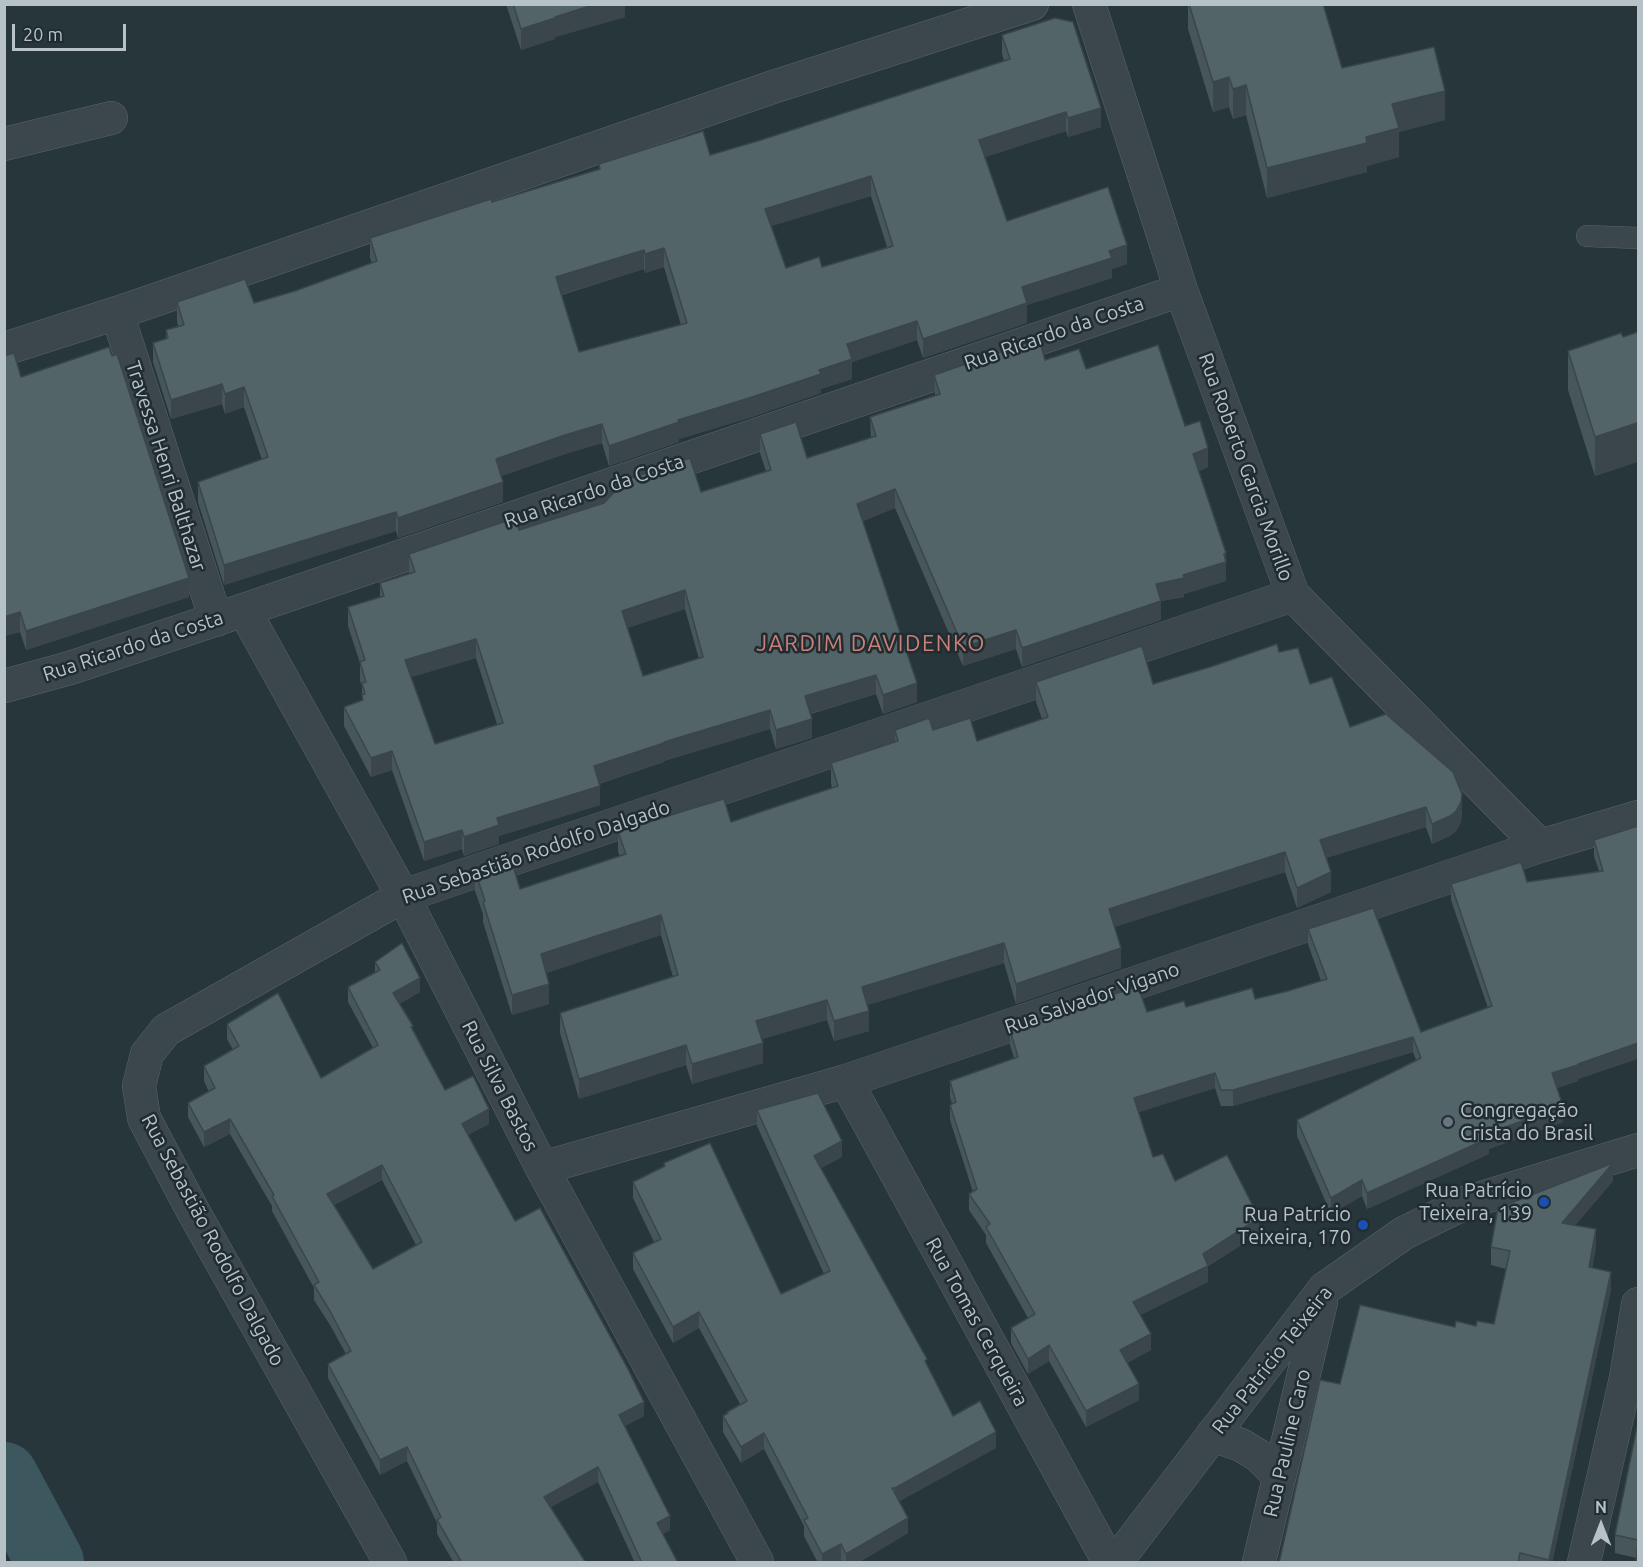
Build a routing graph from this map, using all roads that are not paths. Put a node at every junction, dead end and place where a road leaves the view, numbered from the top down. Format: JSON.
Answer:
{"nodes":[{"id":1,"x":1032,"y":4,"type":"edge"},
{"id":2,"x":1089,"y":4,"type":"edge"},
{"id":3,"x":111,"y":118,"type":"dead end"},
{"id":4,"x":4,"y":144,"type":"edge"},
{"id":5,"x":1587,"y":236,"type":"dead end"},
{"id":6,"x":1638,"y":238,"type":"edge"},
{"id":7,"x":1181,"y":290,"type":"junction"},
{"id":8,"x":117,"y":313,"type":"junction"},
{"id":9,"x":4,"y":349,"type":"edge"},
{"id":10,"x":1293,"y":595,"type":"junction"},
{"id":11,"x":230,"y":615,"type":"junction"},
{"id":12,"x":4,"y":686,"type":"edge"},
{"id":13,"x":1638,"y":817,"type":"edge"},
{"id":14,"x":1540,"y":846,"type":"junction"},
{"id":15,"x":403,"y":896,"type":"junction"},
{"id":16,"x":846,"y":1081,"type":"junction"},
{"id":17,"x":1638,"y":1149,"type":"edge"},
{"id":18,"x":542,"y":1168,"type":"junction"},
{"id":19,"x":1324,"y":1288,"type":"junction"},
{"id":20,"x":1638,"y":1304,"type":"edge"},
{"id":21,"x":1212,"y":1435,"type":"junction"},
{"id":22,"x":1280,"y":1476,"type":"junction"},
{"id":23,"x":390,"y":1563,"type":"edge"},
{"id":24,"x":756,"y":1563,"type":"edge"},
{"id":25,"x":1108,"y":1563,"type":"edge"},
{"id":26,"x":1116,"y":1563,"type":"edge"},
{"id":27,"x":1259,"y":1563,"type":"edge"},
{"id":28,"x":1584,"y":1563,"type":"edge"}],
"edges":[{"from":1,"to":8,"type":"street"},
{"from":2,"to":7,"type":"street","name":"Rua Roberto Garcia Morillo"},
{"from":3,"to":4,"type":"street"},
{"from":5,"to":6,"type":"lane"},
{"from":7,"to":10,"type":"street","name":"Rua Roberto Garcia Morillo"},
{"from":7,"to":11,"type":"street","name":"Rua Ricardo da Costa"},
{"from":8,"to":9,"type":"street"},
{"from":8,"to":11,"type":"street","name":"Travessa Henri Balthazar"},
{"from":10,"to":14,"type":"street","name":"Rua Roberto Garcia Morillo"},
{"from":10,"to":15,"type":"street","name":"Rua Sebastião Rodolfo Dalgado"},
{"from":11,"to":12,"type":"street","name":"Rua Ricardo da Costa"},
{"from":11,"to":15,"type":"street","name":"Rua Silva Bastos"},
{"from":13,"to":14,"type":"street","name":"Rua Salvador Vigano"},
{"from":14,"to":16,"type":"street","name":"Rua Salvador Vigano"},
{"from":15,"to":18,"type":"street","name":"Rua Silva Bastos"},
{"from":15,"to":23,"type":"street","name":"Rua Sebastião Rodolfo Dalgado"},
{"from":16,"to":18,"type":"street","name":"Rua Salvador Vigano"},
{"from":16,"to":25,"type":"street","name":"Rua Tomas Cerqueira"},
{"from":17,"to":19,"type":"street","name":"Rua Patricio Teixeira"},
{"from":18,"to":24,"type":"street","name":"Rua Silva Bastos"},
{"from":19,"to":21,"type":"street","name":"Rua Patricio Teixeira"},
{"from":19,"to":22,"type":"street","name":"Rua Pauline Caro"},
{"from":20,"to":28,"type":"street"},
{"from":21,"to":22,"type":"street"},
{"from":21,"to":26,"type":"street","name":"Rua Patricio Teixeira"},
{"from":22,"to":27,"type":"street","name":"Rua Pauline Caro"}]}
